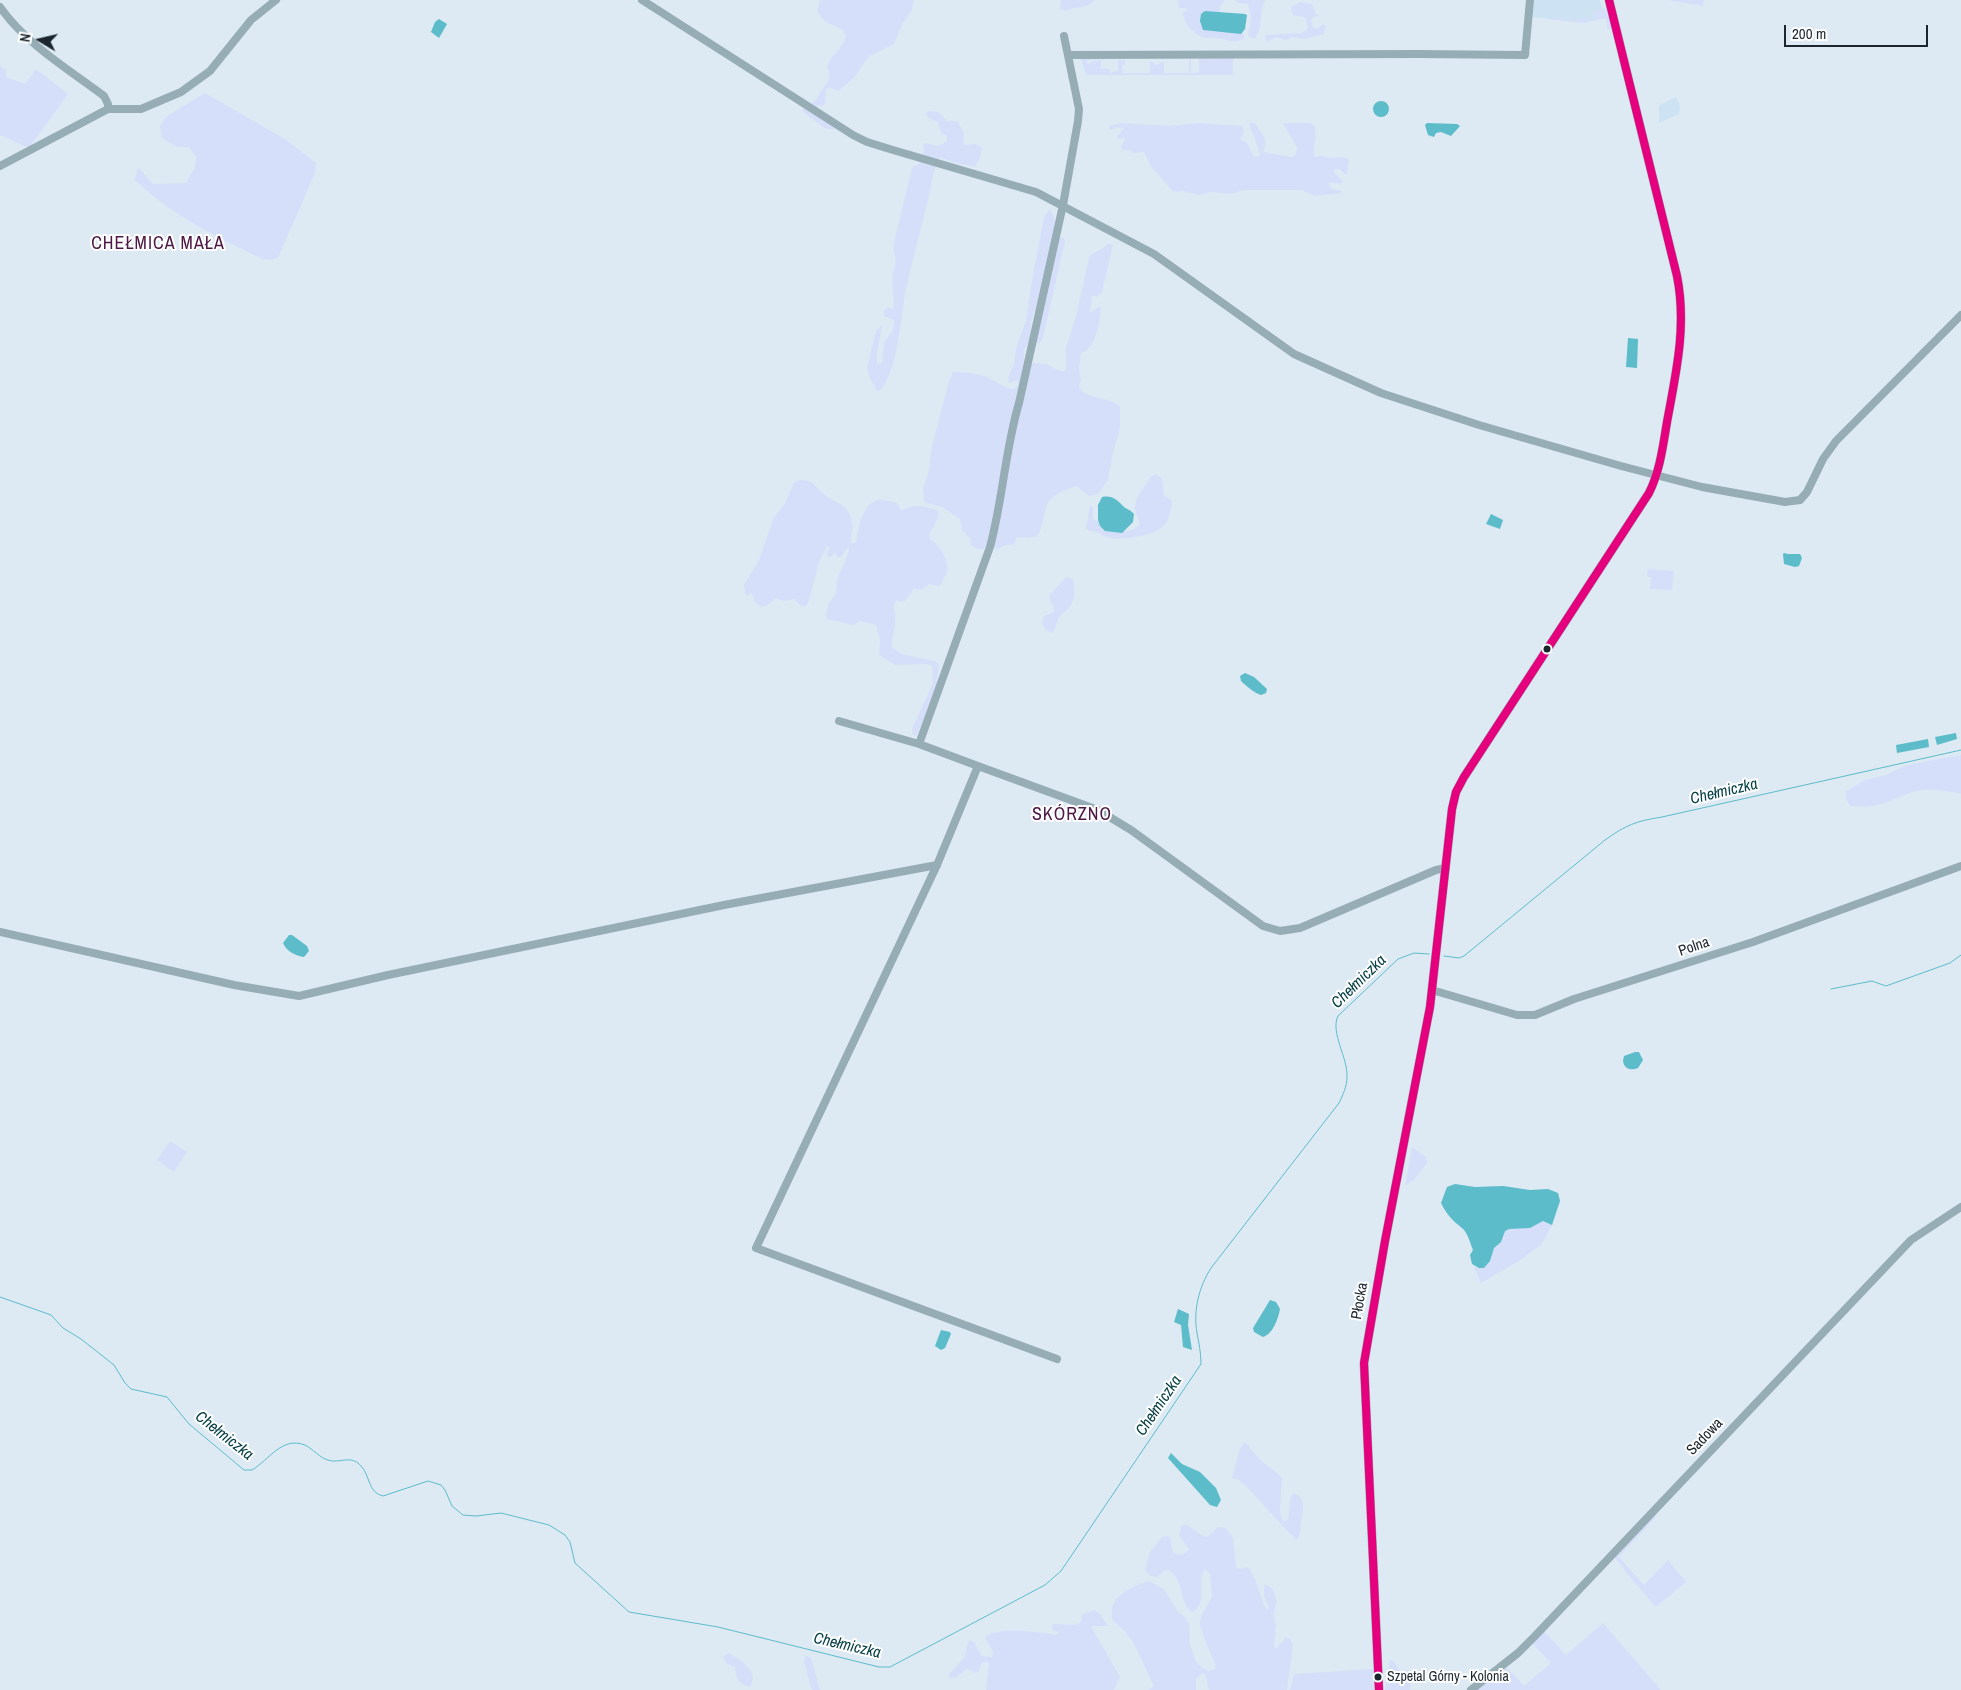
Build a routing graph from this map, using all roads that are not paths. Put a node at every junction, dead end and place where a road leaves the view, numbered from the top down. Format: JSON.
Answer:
{"nodes":[{"id":1,"x":276,"y":0,"type":"edge"},
{"id":2,"x":642,"y":0,"type":"edge"},
{"id":3,"x":1530,"y":0,"type":"edge"},
{"id":4,"x":1608,"y":0,"type":"edge"},
{"id":5,"x":0,"y":7,"type":"edge"},
{"id":6,"x":1064,"y":36,"type":"dead end"},
{"id":7,"x":1069,"y":55,"type":"junction"},
{"id":8,"x":108,"y":109,"type":"junction"},
{"id":9,"x":0,"y":166,"type":"edge"},
{"id":10,"x":1063,"y":205,"type":"junction"},
{"id":11,"x":1961,"y":315,"type":"edge"},
{"id":12,"x":1657,"y":476,"type":"junction"},
{"id":13,"x":838,"y":721,"type":"dead end"},
{"id":14,"x":919,"y":744,"type":"junction"},
{"id":15,"x":978,"y":766,"type":"junction"},
{"id":16,"x":937,"y":865,"type":"junction"},
{"id":17,"x":1961,"y":866,"type":"edge"},
{"id":18,"x":1446,"y":868,"type":"junction"},
{"id":19,"x":0,"y":932,"type":"edge"},
{"id":20,"x":1432,"y":990,"type":"junction"},
{"id":21,"x":1961,"y":1207,"type":"edge"},
{"id":22,"x":1057,"y":1359,"type":"dead end"},
{"id":23,"x":1378,"y":1690,"type":"edge"},
{"id":24,"x":1471,"y":1690,"type":"edge"}],
"edges":[{"from":1,"to":8,"type":"street"},
{"from":2,"to":10,"type":"street"},
{"from":3,"to":7,"type":"street"},
{"from":4,"to":12,"type":"main road","name":"Płocka"},
{"from":5,"to":8,"type":"street"},
{"from":6,"to":7,"type":"street"},
{"from":7,"to":10,"type":"street"},
{"from":8,"to":9,"type":"street"},
{"from":10,"to":12,"type":"street"},
{"from":10,"to":14,"type":"street"},
{"from":11,"to":12,"type":"street"},
{"from":12,"to":18,"type":"main road","name":"Płocka"},
{"from":13,"to":14,"type":"street"},
{"from":14,"to":15,"type":"street"},
{"from":15,"to":16,"type":"street"},
{"from":15,"to":18,"type":"street"},
{"from":16,"to":19,"type":"street"},
{"from":16,"to":22,"type":"street"},
{"from":17,"to":20,"type":"street","name":"Polna"},
{"from":18,"to":20,"type":"main road","name":"Płocka"},
{"from":20,"to":23,"type":"main road","name":"Płocka"},
{"from":21,"to":24,"type":"street","name":"Sadowa"}]}
